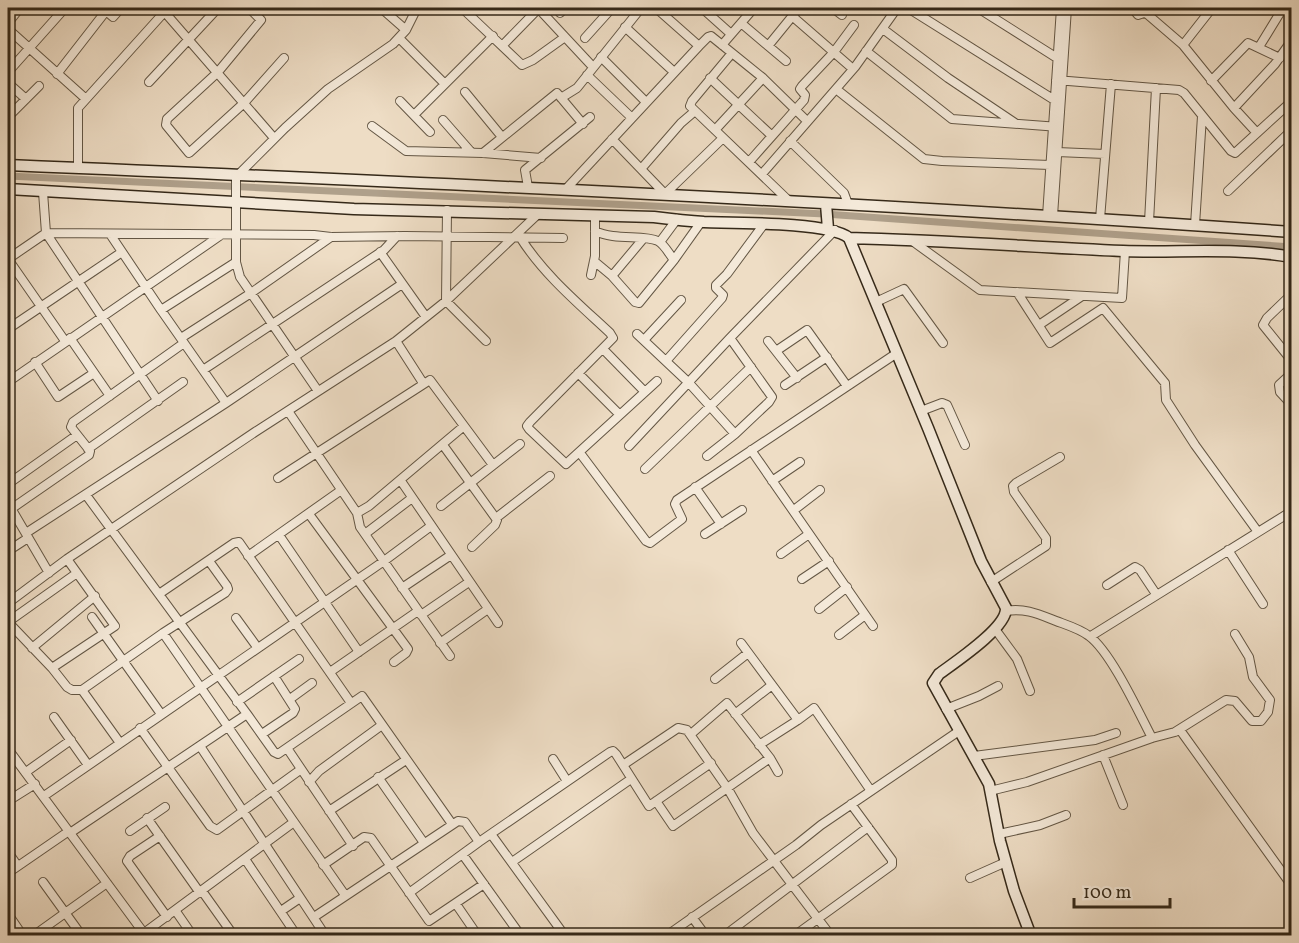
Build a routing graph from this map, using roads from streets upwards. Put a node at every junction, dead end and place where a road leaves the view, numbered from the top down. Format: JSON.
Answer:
{"nodes":[{"id":1,"x":20,"y":8,"type":"edge"},
{"id":2,"x":65,"y":8,"type":"edge"},
{"id":3,"x":121,"y":8,"type":"edge"},
{"id":4,"x":218,"y":8,"type":"edge"},
{"id":5,"x":249,"y":8,"type":"edge"},
{"id":6,"x":381,"y":8,"type":"edge"},
{"id":7,"x":417,"y":8,"type":"edge"},
{"id":8,"x":462,"y":8,"type":"edge"},
{"id":9,"x":538,"y":8,"type":"edge"},
{"id":10,"x":612,"y":8,"type":"edge"},
{"id":11,"x":641,"y":8,"type":"edge"},
{"id":12,"x":656,"y":8,"type":"edge"},
{"id":13,"x":702,"y":8,"type":"edge"},
{"id":14,"x":754,"y":8,"type":"edge"},
{"id":15,"x":799,"y":8,"type":"edge"},
{"id":16,"x":833,"y":8,"type":"edge"},
{"id":17,"x":897,"y":8,"type":"edge"},
{"id":18,"x":908,"y":8,"type":"edge"},
{"id":19,"x":978,"y":8,"type":"edge"},
{"id":20,"x":1060,"y":8,"type":"edge"},
{"id":21,"x":1067,"y":8,"type":"edge"},
{"id":22,"x":1132,"y":8,"type":"edge"},
{"id":23,"x":1212,"y":8,"type":"edge"},
{"id":24,"x":1283,"y":8,"type":"edge"},
{"id":25,"x":165,"y":9,"type":"edge"},
{"id":26,"x":842,"y":15,"type":"dead end"},
{"id":27,"x":792,"y":16,"type":"junction"},
{"id":28,"x":8,"y":23,"type":"edge"},
{"id":29,"x":741,"y":23,"type":"junction"},
{"id":30,"x":854,"y":25,"type":"dead end"},
{"id":31,"x":626,"y":27,"type":"junction"},
{"id":32,"x":8,"y":29,"type":"edge"},
{"id":33,"x":883,"y":29,"type":"junction"},
{"id":34,"x":406,"y":30,"type":"junction"},
{"id":35,"x":731,"y":34,"type":"junction"},
{"id":36,"x":493,"y":36,"type":"junction"},
{"id":37,"x":565,"y":37,"type":"junction"},
{"id":38,"x":399,"y":38,"type":"junction"},
{"id":39,"x":585,"y":38,"type":"dead end"},
{"id":40,"x":190,"y":40,"type":"junction"},
{"id":41,"x":1292,"y":40,"type":"edge"},
{"id":42,"x":722,"y":45,"type":"junction"},
{"id":43,"x":1183,"y":45,"type":"junction"},
{"id":44,"x":502,"y":46,"type":"junction"},
{"id":45,"x":699,"y":46,"type":"junction"},
{"id":46,"x":768,"y":46,"type":"junction"},
{"id":47,"x":1259,"y":47,"type":"junction"},
{"id":48,"x":29,"y":48,"type":"junction"},
{"id":49,"x":866,"y":51,"type":"junction"},
{"id":50,"x":834,"y":52,"type":"junction"},
{"id":51,"x":732,"y":53,"type":"junction"},
{"id":52,"x":601,"y":57,"type":"junction"},
{"id":53,"x":284,"y":58,"type":"dead end"},
{"id":54,"x":1060,"y":58,"type":"junction"},
{"id":55,"x":1280,"y":58,"type":"junction"},
{"id":56,"x":786,"y":61,"type":"dead end"},
{"id":57,"x":592,"y":67,"type":"junction"},
{"id":58,"x":853,"y":69,"type":"junction"},
{"id":59,"x":8,"y":72,"type":"edge"},
{"id":60,"x":218,"y":72,"type":"junction"},
{"id":61,"x":674,"y":72,"type":"junction"},
{"id":62,"x":57,"y":74,"type":"junction"},
{"id":63,"x":587,"y":75,"type":"junction"},
{"id":64,"x":710,"y":78,"type":"junction"},
{"id":65,"x":764,"y":78,"type":"junction"},
{"id":66,"x":1059,"y":80,"type":"junction"},
{"id":67,"x":1211,"y":81,"type":"junction"},
{"id":68,"x":149,"y":82,"type":"dead end"},
{"id":69,"x":8,"y":83,"type":"edge"},
{"id":70,"x":444,"y":83,"type":"junction"},
{"id":71,"x":1110,"y":84,"type":"junction"},
{"id":72,"x":39,"y":86,"type":"dead end"},
{"id":73,"x":1156,"y":88,"type":"junction"},
{"id":74,"x":836,"y":89,"type":"junction"},
{"id":75,"x":465,"y":92,"type":"dead end"},
{"id":76,"x":561,"y":98,"type":"junction"},
{"id":77,"x":26,"y":99,"type":"junction"},
{"id":78,"x":86,"y":99,"type":"junction"},
{"id":79,"x":400,"y":100,"type":"dead end"},
{"id":80,"x":1057,"y":101,"type":"junction"},
{"id":81,"x":1292,"y":101,"type":"edge"},
{"id":82,"x":646,"y":102,"type":"junction"},
{"id":83,"x":244,"y":104,"type":"junction"},
{"id":84,"x":739,"y":105,"type":"junction"},
{"id":85,"x":1234,"y":108,"type":"junction"},
{"id":86,"x":795,"y":109,"type":"junction"},
{"id":87,"x":695,"y":111,"type":"junction"},
{"id":88,"x":414,"y":115,"type":"junction"},
{"id":89,"x":1202,"y":116,"type":"junction"},
{"id":90,"x":8,"y":117,"type":"edge"},
{"id":91,"x":590,"y":117,"type":"dead end"},
{"id":92,"x":632,"y":118,"type":"junction"},
{"id":93,"x":443,"y":120,"type":"dead end"},
{"id":94,"x":807,"y":122,"type":"junction"},
{"id":95,"x":583,"y":124,"type":"junction"},
{"id":96,"x":1016,"y":124,"type":"junction"},
{"id":97,"x":372,"y":126,"type":"dead end"},
{"id":98,"x":1055,"y":127,"type":"junction"},
{"id":99,"x":715,"y":130,"type":"junction"},
{"id":100,"x":1292,"y":130,"type":"edge"},
{"id":101,"x":430,"y":132,"type":"dead end"},
{"id":102,"x":1257,"y":132,"type":"junction"},
{"id":103,"x":772,"y":136,"type":"junction"},
{"id":104,"x":502,"y":137,"type":"junction"},
{"id":105,"x":274,"y":138,"type":"junction"},
{"id":106,"x":723,"y":138,"type":"junction"},
{"id":107,"x":612,"y":139,"type":"junction"},
{"id":108,"x":790,"y":141,"type":"junction"},
{"id":109,"x":471,"y":152,"type":"junction"},
{"id":110,"x":1057,"y":152,"type":"junction"},
{"id":111,"x":483,"y":153,"type":"junction"},
{"id":112,"x":1105,"y":154,"type":"junction"},
{"id":113,"x":541,"y":158,"type":"junction"},
{"id":114,"x":749,"y":162,"type":"junction"},
{"id":115,"x":8,"y":165,"type":"edge"},
{"id":116,"x":1050,"y":165,"type":"junction"},
{"id":117,"x":78,"y":168,"type":"junction"},
{"id":118,"x":641,"y":169,"type":"junction"},
{"id":119,"x":762,"y":174,"type":"junction"},
{"id":120,"x":237,"y":178,"type":"junction"},
{"id":121,"x":528,"y":187,"type":"junction"},
{"id":122,"x":8,"y":189,"type":"edge"},
{"id":123,"x":567,"y":189,"type":"junction"},
{"id":124,"x":1228,"y":191,"type":"dead end"},
{"id":125,"x":43,"y":192,"type":"junction"},
{"id":126,"x":665,"y":194,"type":"junction"},
{"id":127,"x":236,"y":198,"type":"junction"},
{"id":128,"x":789,"y":201,"type":"junction"},
{"id":129,"x":848,"y":204,"type":"junction"},
{"id":130,"x":826,"y":206,"type":"junction"},
{"id":131,"x":447,"y":210,"type":"junction"},
{"id":132,"x":538,"y":214,"type":"junction"},
{"id":133,"x":595,"y":215,"type":"junction"},
{"id":134,"x":1050,"y":216,"type":"junction"},
{"id":135,"x":677,"y":219,"type":"junction"},
{"id":136,"x":1100,"y":219,"type":"junction"},
{"id":137,"x":701,"y":222,"type":"junction"},
{"id":138,"x":1149,"y":222,"type":"junction"},
{"id":139,"x":764,"y":224,"type":"junction"},
{"id":140,"x":1195,"y":225,"type":"junction"},
{"id":141,"x":830,"y":228,"type":"junction"},
{"id":142,"x":595,"y":231,"type":"junction"},
{"id":143,"x":1292,"y":232,"type":"edge"},
{"id":144,"x":46,"y":233,"type":"junction"},
{"id":145,"x":110,"y":234,"type":"junction"},
{"id":146,"x":222,"y":234,"type":"junction"},
{"id":147,"x":235,"y":234,"type":"junction"},
{"id":148,"x":397,"y":236,"type":"junction"},
{"id":149,"x":331,"y":237,"type":"junction"},
{"id":150,"x":446,"y":237,"type":"junction"},
{"id":151,"x":517,"y":237,"type":"junction"},
{"id":152,"x":563,"y":238,"type":"dead end"},
{"id":153,"x":849,"y":238,"type":"junction"},
{"id":154,"x":643,"y":239,"type":"junction"},
{"id":155,"x":909,"y":239,"type":"junction"},
{"id":156,"x":660,"y":242,"type":"junction"},
{"id":157,"x":1125,"y":251,"type":"junction"},
{"id":158,"x":122,"y":252,"type":"junction"},
{"id":159,"x":380,"y":252,"type":"junction"},
{"id":160,"x":1292,"y":257,"type":"edge"},
{"id":161,"x":8,"y":259,"type":"edge"},
{"id":162,"x":674,"y":260,"type":"junction"},
{"id":163,"x":594,"y":261,"type":"junction"},
{"id":164,"x":236,"y":262,"type":"junction"},
{"id":165,"x":591,"y":275,"type":"dead end"},
{"id":166,"x":612,"y":276,"type":"junction"},
{"id":167,"x":77,"y":280,"type":"junction"},
{"id":168,"x":402,"y":284,"type":"junction"},
{"id":169,"x":146,"y":286,"type":"junction"},
{"id":170,"x":1017,"y":292,"type":"junction"},
{"id":171,"x":251,"y":293,"type":"junction"},
{"id":172,"x":1292,"y":294,"type":"edge"},
{"id":173,"x":1082,"y":296,"type":"junction"},
{"id":174,"x":681,"y":300,"type":"dead end"},
{"id":175,"x":446,"y":301,"type":"junction"},
{"id":176,"x":876,"y":302,"type":"junction"},
{"id":177,"x":41,"y":306,"type":"junction"},
{"id":178,"x":161,"y":310,"type":"junction"},
{"id":179,"x":102,"y":317,"type":"junction"},
{"id":180,"x":426,"y":317,"type":"junction"},
{"id":181,"x":272,"y":324,"type":"junction"},
{"id":182,"x":1039,"y":326,"type":"junction"},
{"id":183,"x":8,"y":329,"type":"edge"},
{"id":184,"x":730,"y":338,"type":"junction"},
{"id":185,"x":67,"y":340,"type":"junction"},
{"id":186,"x":182,"y":340,"type":"junction"},
{"id":187,"x":396,"y":341,"type":"junction"},
{"id":188,"x":486,"y":341,"type":"dead end"},
{"id":189,"x":768,"y":341,"type":"dead end"},
{"id":190,"x":943,"y":343,"type":"dead end"},
{"id":191,"x":603,"y":349,"type":"junction"},
{"id":192,"x":776,"y":351,"type":"junction"},
{"id":193,"x":897,"y":353,"type":"junction"},
{"id":194,"x":294,"y":357,"type":"junction"},
{"id":195,"x":827,"y":357,"type":"junction"},
{"id":196,"x":666,"y":361,"type":"junction"},
{"id":197,"x":1292,"y":361,"type":"edge"},
{"id":198,"x":35,"y":362,"type":"junction"},
{"id":199,"x":751,"y":367,"type":"junction"},
{"id":200,"x":203,"y":370,"type":"junction"},
{"id":201,"x":94,"y":373,"type":"junction"},
{"id":202,"x":578,"y":373,"type":"junction"},
{"id":203,"x":1292,"y":373,"type":"edge"},
{"id":204,"x":141,"y":374,"type":"junction"},
{"id":205,"x":797,"y":378,"type":"junction"},
{"id":206,"x":657,"y":381,"type":"dead end"},
{"id":207,"x":8,"y":382,"type":"edge"},
{"id":208,"x":183,"y":382,"type":"dead end"},
{"id":209,"x":423,"y":382,"type":"junction"},
{"id":210,"x":689,"y":384,"type":"junction"},
{"id":211,"x":785,"y":385,"type":"dead end"},
{"id":212,"x":847,"y":386,"type":"junction"},
{"id":213,"x":318,"y":391,"type":"junction"},
{"id":214,"x":645,"y":392,"type":"junction"},
{"id":215,"x":110,"y":396,"type":"junction"},
{"id":216,"x":158,"y":401,"type":"junction"},
{"id":217,"x":226,"y":403,"type":"junction"},
{"id":218,"x":1292,"y":405,"type":"edge"},
{"id":219,"x":710,"y":406,"type":"junction"},
{"id":220,"x":288,"y":411,"type":"junction"},
{"id":221,"x":921,"y":411,"type":"junction"},
{"id":222,"x":620,"y":414,"type":"junction"},
{"id":223,"x":464,"y":426,"type":"junction"},
{"id":224,"x":735,"y":434,"type":"junction"},
{"id":225,"x":77,"y":435,"type":"junction"},
{"id":226,"x":520,"y":444,"type":"dead end"},
{"id":227,"x":442,"y":445,"type":"junction"},
{"id":228,"x":629,"y":446,"type":"dead end"},
{"id":229,"x":965,"y":446,"type":"dead end"},
{"id":230,"x":88,"y":449,"type":"junction"},
{"id":231,"x":751,"y":450,"type":"junction"},
{"id":232,"x":580,"y":453,"type":"junction"},
{"id":233,"x":316,"y":454,"type":"junction"},
{"id":234,"x":706,"y":456,"type":"dead end"},
{"id":235,"x":1060,"y":457,"type":"dead end"},
{"id":236,"x":800,"y":462,"type":"dead end"},
{"id":237,"x":493,"y":465,"type":"junction"},
{"id":238,"x":645,"y":469,"type":"dead end"},
{"id":239,"x":550,"y":476,"type":"dead end"},
{"id":240,"x":278,"y":478,"type":"dead end"},
{"id":241,"x":401,"y":481,"type":"junction"},
{"id":242,"x":772,"y":481,"type":"junction"},
{"id":243,"x":471,"y":482,"type":"junction"},
{"id":244,"x":8,"y":484,"type":"edge"},
{"id":245,"x":695,"y":488,"type":"junction"},
{"id":246,"x":820,"y":490,"type":"dead end"},
{"id":247,"x":340,"y":491,"type":"junction"},
{"id":248,"x":86,"y":495,"type":"junction"},
{"id":249,"x":412,"y":498,"type":"junction"},
{"id":250,"x":9,"y":506,"type":"edge"},
{"id":251,"x":441,"y":506,"type":"dead end"},
{"id":252,"x":742,"y":510,"type":"dead end"},
{"id":253,"x":794,"y":510,"type":"junction"},
{"id":254,"x":1292,"y":511,"type":"edge"},
{"id":255,"x":357,"y":513,"type":"junction"},
{"id":256,"x":309,"y":514,"type":"junction"},
{"id":257,"x":496,"y":518,"type":"junction"},
{"id":258,"x":721,"y":524,"type":"junction"},
{"id":259,"x":431,"y":526,"type":"junction"},
{"id":260,"x":113,"y":529,"type":"junction"},
{"id":261,"x":1258,"y":532,"type":"junction"},
{"id":262,"x":364,"y":534,"type":"junction"},
{"id":263,"x":705,"y":534,"type":"dead end"},
{"id":264,"x":809,"y":534,"type":"junction"},
{"id":265,"x":27,"y":535,"type":"junction"},
{"id":266,"x":279,"y":535,"type":"junction"},
{"id":267,"x":472,"y":548,"type":"dead end"},
{"id":268,"x":1228,"y":550,"type":"junction"},
{"id":269,"x":8,"y":551,"type":"edge"},
{"id":270,"x":781,"y":554,"type":"dead end"},
{"id":271,"x":451,"y":555,"type":"junction"},
{"id":272,"x":248,"y":556,"type":"junction"},
{"id":273,"x":67,"y":560,"type":"junction"},
{"id":274,"x":209,"y":561,"type":"junction"},
{"id":275,"x":384,"y":561,"type":"junction"},
{"id":276,"x":829,"y":561,"type":"junction"},
{"id":277,"x":49,"y":573,"type":"junction"},
{"id":278,"x":77,"y":573,"type":"junction"},
{"id":279,"x":802,"y":579,"type":"dead end"},
{"id":280,"x":356,"y":580,"type":"junction"},
{"id":281,"x":469,"y":582,"type":"junction"},
{"id":282,"x":992,"y":582,"type":"junction"},
{"id":283,"x":1107,"y":585,"type":"dead end"},
{"id":284,"x":847,"y":587,"type":"junction"},
{"id":285,"x":402,"y":588,"type":"junction"},
{"id":286,"x":159,"y":594,"type":"junction"},
{"id":287,"x":1156,"y":594,"type":"junction"},
{"id":288,"x":95,"y":596,"type":"junction"},
{"id":289,"x":8,"y":601,"type":"edge"},
{"id":290,"x":323,"y":602,"type":"junction"},
{"id":291,"x":1263,"y":604,"type":"dead end"},
{"id":292,"x":488,"y":609,"type":"junction"},
{"id":293,"x":819,"y":609,"type":"dead end"},
{"id":294,"x":1006,"y":611,"type":"junction"},
{"id":295,"x":420,"y":613,"type":"junction"},
{"id":296,"x":865,"y":615,"type":"junction"},
{"id":297,"x":92,"y":617,"type":"dead end"},
{"id":298,"x":236,"y":618,"type":"dead end"},
{"id":299,"x":8,"y":622,"type":"edge"},
{"id":300,"x":180,"y":622,"type":"junction"},
{"id":301,"x":294,"y":622,"type":"junction"},
{"id":302,"x":498,"y":623,"type":"dead end"},
{"id":303,"x":873,"y":626,"type":"dead end"},
{"id":304,"x":392,"y":629,"type":"junction"},
{"id":305,"x":996,"y":629,"type":"junction"},
{"id":306,"x":163,"y":633,"type":"junction"},
{"id":307,"x":105,"y":634,"type":"junction"},
{"id":308,"x":839,"y":634,"type":"dead end"},
{"id":309,"x":1235,"y":634,"type":"dead end"},
{"id":310,"x":1090,"y":636,"type":"junction"},
{"id":311,"x":440,"y":643,"type":"junction"},
{"id":312,"x":741,"y":643,"type":"dead end"},
{"id":313,"x":257,"y":647,"type":"junction"},
{"id":314,"x":32,"y":648,"type":"junction"},
{"id":315,"x":359,"y":652,"type":"junction"},
{"id":316,"x":748,"y":653,"type":"junction"},
{"id":317,"x":450,"y":657,"type":"dead end"},
{"id":318,"x":299,"y":659,"type":"dead end"},
{"id":319,"x":124,"y":660,"type":"junction"},
{"id":320,"x":394,"y":662,"type":"dead end"},
{"id":321,"x":52,"y":668,"type":"junction"},
{"id":322,"x":330,"y":672,"type":"junction"},
{"id":323,"x":218,"y":675,"type":"junction"},
{"id":324,"x":274,"y":676,"type":"junction"},
{"id":325,"x":715,"y":679,"type":"dead end"},
{"id":326,"x":312,"y":683,"type":"dead end"},
{"id":327,"x":772,"y":685,"type":"junction"},
{"id":328,"x":998,"y":686,"type":"dead end"},
{"id":329,"x":201,"y":687,"type":"junction"},
{"id":330,"x":82,"y":690,"type":"junction"},
{"id":331,"x":1030,"y":691,"type":"dead end"},
{"id":332,"x":290,"y":699,"type":"junction"},
{"id":333,"x":237,"y":702,"type":"junction"},
{"id":334,"x":351,"y":703,"type":"junction"},
{"id":335,"x":946,"y":709,"type":"junction"},
{"id":336,"x":161,"y":714,"type":"junction"},
{"id":337,"x":247,"y":714,"type":"junction"},
{"id":338,"x":735,"y":714,"type":"junction"},
{"id":339,"x":54,"y":717,"type":"dead end"},
{"id":340,"x":798,"y":720,"type":"junction"},
{"id":341,"x":382,"y":725,"type":"junction"},
{"id":342,"x":229,"y":726,"type":"junction"},
{"id":343,"x":140,"y":728,"type":"junction"},
{"id":344,"x":1180,"y":730,"type":"junction"},
{"id":345,"x":959,"y":731,"type":"junction"},
{"id":346,"x":1116,"y":733,"type":"dead end"},
{"id":347,"x":262,"y":734,"type":"junction"},
{"id":348,"x":691,"y":734,"type":"junction"},
{"id":349,"x":1152,"y":738,"type":"junction"},
{"id":350,"x":71,"y":740,"type":"junction"},
{"id":351,"x":120,"y":743,"type":"junction"},
{"id":352,"x":759,"y":745,"type":"junction"},
{"id":353,"x":200,"y":746,"type":"junction"},
{"id":354,"x":287,"y":748,"type":"junction"},
{"id":355,"x":8,"y":749,"type":"edge"},
{"id":356,"x":1103,"y":755,"type":"junction"},
{"id":357,"x":974,"y":756,"type":"junction"},
{"id":358,"x":770,"y":758,"type":"junction"},
{"id":359,"x":553,"y":759,"type":"dead end"},
{"id":360,"x":406,"y":760,"type":"junction"},
{"id":361,"x":711,"y":763,"type":"junction"},
{"id":362,"x":88,"y":765,"type":"junction"},
{"id":363,"x":623,"y":765,"type":"junction"},
{"id":364,"x":168,"y":768,"type":"junction"},
{"id":365,"x":300,"y":771,"type":"junction"},
{"id":366,"x":26,"y":772,"type":"junction"},
{"id":367,"x":778,"y":772,"type":"dead end"},
{"id":368,"x":378,"y":777,"type":"junction"},
{"id":369,"x":631,"y":779,"type":"junction"},
{"id":370,"x":567,"y":780,"type":"junction"},
{"id":371,"x":309,"y":782,"type":"junction"},
{"id":372,"x":34,"y":784,"type":"junction"},
{"id":373,"x":728,"y":789,"type":"junction"},
{"id":374,"x":272,"y":790,"type":"junction"},
{"id":375,"x":871,"y":791,"type":"junction"},
{"id":376,"x":990,"y":791,"type":"junction"},
{"id":377,"x":44,"y":796,"type":"junction"},
{"id":378,"x":8,"y":801,"type":"edge"},
{"id":379,"x":656,"y":801,"type":"junction"},
{"id":380,"x":851,"y":804,"type":"junction"},
{"id":381,"x":1123,"y":805,"type":"dead end"},
{"id":382,"x":165,"y":807,"type":"dead end"},
{"id":383,"x":243,"y":811,"type":"junction"},
{"id":384,"x":329,"y":811,"type":"junction"},
{"id":385,"x":1066,"y":815,"type":"dead end"},
{"id":386,"x":147,"y":818,"type":"junction"},
{"id":387,"x":294,"y":822,"type":"junction"},
{"id":388,"x":452,"y":824,"type":"junction"},
{"id":389,"x":868,"y":827,"type":"junction"},
{"id":390,"x":130,"y":831,"type":"dead end"},
{"id":391,"x":69,"y":832,"type":"junction"},
{"id":392,"x":491,"y":834,"type":"junction"},
{"id":393,"x":999,"y":834,"type":"junction"},
{"id":394,"x":160,"y":836,"type":"junction"},
{"id":395,"x":479,"y":842,"type":"junction"},
{"id":396,"x":424,"y":843,"type":"junction"},
{"id":397,"x":264,"y":844,"type":"junction"},
{"id":398,"x":353,"y":846,"type":"junction"},
{"id":399,"x":8,"y":852,"type":"edge"},
{"id":400,"x":463,"y":855,"type":"junction"},
{"id":401,"x":245,"y":859,"type":"junction"},
{"id":402,"x":775,"y":859,"type":"junction"},
{"id":403,"x":512,"y":862,"type":"junction"},
{"id":404,"x":1006,"y":862,"type":"junction"},
{"id":405,"x":323,"y":865,"type":"junction"},
{"id":406,"x":390,"y":865,"type":"junction"},
{"id":407,"x":17,"y":866,"type":"junction"},
{"id":408,"x":8,"y":873,"type":"edge"},
{"id":409,"x":970,"y":878,"type":"dead end"},
{"id":410,"x":43,"y":882,"type":"dead end"},
{"id":411,"x":107,"y":883,"type":"junction"},
{"id":412,"x":793,"y":883,"type":"junction"},
{"id":413,"x":484,"y":884,"type":"junction"},
{"id":414,"x":1292,"y":886,"type":"edge"},
{"id":415,"x":201,"y":892,"type":"junction"},
{"id":416,"x":409,"y":893,"type":"junction"},
{"id":417,"x":345,"y":896,"type":"junction"},
{"id":418,"x":300,"y":898,"type":"junction"},
{"id":419,"x":456,"y":904,"type":"junction"},
{"id":420,"x":175,"y":910,"type":"junction"},
{"id":421,"x":281,"y":911,"type":"junction"},
{"id":422,"x":65,"y":913,"type":"junction"},
{"id":423,"x":8,"y":914,"type":"edge"},
{"id":424,"x":167,"y":916,"type":"junction"},
{"id":425,"x":314,"y":917,"type":"junction"},
{"id":426,"x":692,"y":917,"type":"junction"},
{"id":427,"x":818,"y":918,"type":"junction"},
{"id":428,"x":323,"y":932,"type":"dead end"},
{"id":429,"x":144,"y":933,"type":"edge"},
{"id":430,"x":1030,"y":935,"type":"edge"},
{"id":431,"x":24,"y":936,"type":"edge"},
{"id":432,"x":33,"y":936,"type":"edge"},
{"id":433,"x":82,"y":936,"type":"edge"},
{"id":434,"x":132,"y":936,"type":"edge"},
{"id":435,"x":193,"y":936,"type":"edge"},
{"id":436,"x":234,"y":936,"type":"edge"},
{"id":437,"x":297,"y":936,"type":"edge"},
{"id":438,"x":478,"y":936,"type":"edge"},
{"id":439,"x":521,"y":936,"type":"edge"},
{"id":440,"x":565,"y":936,"type":"edge"},
{"id":441,"x":666,"y":936,"type":"edge"},
{"id":442,"x":706,"y":936,"type":"edge"},
{"id":443,"x":724,"y":936,"type":"edge"},
{"id":444,"x":794,"y":936,"type":"edge"},
{"id":445,"x":831,"y":936,"type":"edge"}],
"edges":[{"from":1,"to":28,"type":"street"},
{"from":2,"to":48,"type":"street"},
{"from":3,"to":62,"type":"street"},
{"from":4,"to":40,"type":"street"},
{"from":5,"to":60,"type":"street"},
{"from":6,"to":34,"type":"street"},
{"from":7,"to":34,"type":"street"},
{"from":8,"to":36,"type":"street"},
{"from":9,"to":37,"type":"street"},
{"from":9,"to":44,"type":"street"},
{"from":10,"to":39,"type":"street"},
{"from":11,"to":31,"type":"street"},
{"from":12,"to":45,"type":"street"},
{"from":13,"to":35,"type":"street"},
{"from":14,"to":29,"type":"street"},
{"from":15,"to":27,"type":"street"},
{"from":16,"to":26,"type":"street"},
{"from":17,"to":33,"type":"street"},
{"from":18,"to":80,"type":"street"},
{"from":19,"to":54,"type":"street"},
{"from":20,"to":54,"type":"street"},
{"from":21,"to":54,"type":"street"},
{"from":22,"to":43,"type":"street"},
{"from":23,"to":43,"type":"street"},
{"from":24,"to":47,"type":"street"},
{"from":25,"to":40,"type":"street"},
{"from":25,"to":78,"type":"street"},
{"from":27,"to":46,"type":"street"},
{"from":27,"to":50,"type":"street"},
{"from":29,"to":35,"type":"street"},
{"from":29,"to":46,"type":"street"},
{"from":30,"to":50,"type":"street"},
{"from":31,"to":52,"type":"street"},
{"from":31,"to":61,"type":"street"},
{"from":32,"to":48,"type":"street"},
{"from":33,"to":49,"type":"street"},
{"from":33,"to":96,"type":"street"},
{"from":34,"to":38,"type":"street"},
{"from":35,"to":42,"type":"street"},
{"from":36,"to":44,"type":"street"},
{"from":36,"to":70,"type":"street"},
{"from":37,"to":44,"type":"street"},
{"from":37,"to":57,"type":"street"},
{"from":38,"to":70,"type":"street"},
{"from":38,"to":105,"type":"street"},
{"from":40,"to":60,"type":"street"},
{"from":40,"to":68,"type":"street"},
{"from":41,"to":55,"type":"street"},
{"from":42,"to":45,"type":"street"},
{"from":42,"to":51,"type":"street"},
{"from":43,"to":67,"type":"street"},
{"from":45,"to":61,"type":"street"},
{"from":46,"to":56,"type":"street"},
{"from":47,"to":55,"type":"street"},
{"from":47,"to":67,"type":"street"},
{"from":48,"to":59,"type":"street"},
{"from":48,"to":62,"type":"street"},
{"from":49,"to":58,"type":"street"},
{"from":49,"to":96,"type":"street"},
{"from":50,"to":58,"type":"street"},
{"from":50,"to":86,"type":"street"},
{"from":51,"to":64,"type":"street"},
{"from":51,"to":65,"type":"street"},
{"from":52,"to":57,"type":"street"},
{"from":52,"to":82,"type":"street"},
{"from":53,"to":83,"type":"street"},
{"from":54,"to":66,"type":"street"},
{"from":55,"to":85,"type":"street"},
{"from":57,"to":63,"type":"street"},
{"from":58,"to":74,"type":"street"},
{"from":60,"to":83,"type":"street"},
{"from":60,"to":83,"type":"street"},
{"from":61,"to":82,"type":"street"},
{"from":62,"to":78,"type":"street"},
{"from":63,"to":76,"type":"street"},
{"from":63,"to":92,"type":"street"},
{"from":64,"to":84,"type":"street"},
{"from":64,"to":87,"type":"street"},
{"from":65,"to":84,"type":"street"},
{"from":65,"to":86,"type":"street"},
{"from":66,"to":71,"type":"street"},
{"from":66,"to":80,"type":"street"},
{"from":67,"to":85,"type":"street"},
{"from":69,"to":77,"type":"street"},
{"from":70,"to":88,"type":"street"},
{"from":71,"to":73,"type":"street"},
{"from":71,"to":112,"type":"street"},
{"from":72,"to":77,"type":"street"},
{"from":73,"to":89,"type":"street"},
{"from":73,"to":138,"type":"street"},
{"from":74,"to":94,"type":"street"},
{"from":74,"to":116,"type":"street"},
{"from":75,"to":104,"type":"street"},
{"from":76,"to":95,"type":"street"},
{"from":76,"to":104,"type":"street"},
{"from":77,"to":90,"type":"street"},
{"from":78,"to":117,"type":"street"},
{"from":79,"to":88,"type":"street"},
{"from":80,"to":98,"type":"street"},
{"from":81,"to":102,"type":"street"},
{"from":82,"to":92,"type":"street"},
{"from":83,"to":105,"type":"street"},
{"from":84,"to":99,"type":"street"},
{"from":84,"to":103,"type":"street"},
{"from":85,"to":102,"type":"street"},
{"from":86,"to":94,"type":"street"},
{"from":86,"to":103,"type":"street"},
{"from":87,"to":99,"type":"street"},
{"from":87,"to":118,"type":"street"},
{"from":88,"to":101,"type":"street"},
{"from":89,"to":102,"type":"street"},
{"from":89,"to":140,"type":"street"},
{"from":91,"to":95,"type":"street"},
{"from":92,"to":107,"type":"street"},
{"from":93,"to":109,"type":"street"},
{"from":94,"to":108,"type":"street"},
{"from":95,"to":113,"type":"street"},
{"from":96,"to":98,"type":"street"},
{"from":97,"to":109,"type":"street"},
{"from":98,"to":110,"type":"street"},
{"from":98,"to":116,"type":"street"},
{"from":99,"to":106,"type":"street"},
{"from":100,"to":124,"type":"street"},
{"from":103,"to":114,"type":"street"},
{"from":104,"to":111,"type":"street"},
{"from":105,"to":120,"type":"street"},
{"from":106,"to":114,"type":"street"},
{"from":106,"to":126,"type":"street"},
{"from":107,"to":118,"type":"street"},
{"from":107,"to":123,"type":"street"},
{"from":108,"to":119,"type":"street"},
{"from":108,"to":129,"type":"street"},
{"from":109,"to":111,"type":"street"},
{"from":110,"to":112,"type":"street"},
{"from":110,"to":134,"type":"street"},
{"from":111,"to":113,"type":"street"},
{"from":112,"to":136,"type":"street"},
{"from":113,"to":121,"type":"street"},
{"from":114,"to":119,"type":"street"},
{"from":115,"to":117,"type":"street"},
{"from":116,"to":134,"type":"street"},
{"from":117,"to":120,"type":"street"},
{"from":118,"to":126,"type":"street"},
{"from":119,"to":128,"type":"street"},
{"from":120,"to":121,"type":"street"},
{"from":120,"to":127,"type":"street"},
{"from":121,"to":123,"type":"street"},
{"from":122,"to":125,"type":"street"},
{"from":123,"to":126,"type":"street"},
{"from":125,"to":127,"type":"street"},
{"from":125,"to":144,"type":"street"},
{"from":126,"to":128,"type":"street"},
{"from":127,"to":131,"type":"street"},
{"from":127,"to":147,"type":"street"},
{"from":128,"to":130,"type":"street"},
{"from":129,"to":130,"type":"street"},
{"from":129,"to":134,"type":"street"},
{"from":130,"to":141,"type":"street"},
{"from":131,"to":132,"type":"street"},
{"from":131,"to":150,"type":"street"},
{"from":132,"to":133,"type":"street"},
{"from":132,"to":151,"type":"street"},
{"from":133,"to":135,"type":"street"},
{"from":133,"to":142,"type":"street"},
{"from":134,"to":136,"type":"street"},
{"from":135,"to":137,"type":"street"},
{"from":135,"to":156,"type":"street"},
{"from":136,"to":138,"type":"street"},
{"from":137,"to":139,"type":"street"},
{"from":137,"to":162,"type":"street"},
{"from":138,"to":140,"type":"street"},
{"from":139,"to":141,"type":"street"},
{"from":139,"to":196,"type":"street"},
{"from":140,"to":143,"type":"street"},
{"from":141,"to":153,"type":"street"},
{"from":141,"to":184,"type":"street"},
{"from":142,"to":154,"type":"street"},
{"from":142,"to":163,"type":"street"},
{"from":144,"to":145,"type":"street"},
{"from":144,"to":161,"type":"street"},
{"from":144,"to":167,"type":"street"},
{"from":145,"to":146,"type":"street"},
{"from":145,"to":158,"type":"street"},
{"from":146,"to":147,"type":"street"},
{"from":146,"to":169,"type":"street"},
{"from":147,"to":149,"type":"street"},
{"from":147,"to":164,"type":"street"},
{"from":148,"to":149,"type":"street"},
{"from":148,"to":150,"type":"street"},
{"from":148,"to":159,"type":"street"},
{"from":149,"to":171,"type":"street"},
{"from":150,"to":151,"type":"street"},
{"from":150,"to":175,"type":"street"},
{"from":151,"to":152,"type":"street"},
{"from":151,"to":175,"type":"street"},
{"from":151,"to":191,"type":"street"},
{"from":153,"to":155,"type":"street"},
{"from":153,"to":176,"type":"street"},
{"from":154,"to":156,"type":"street"},
{"from":154,"to":166,"type":"street"},
{"from":155,"to":157,"type":"street"},
{"from":155,"to":170,"type":"street"},
{"from":156,"to":162,"type":"street"},
{"from":157,"to":160,"type":"street"},
{"from":157,"to":173,"type":"street"},
{"from":158,"to":167,"type":"street"},
{"from":158,"to":169,"type":"street"},
{"from":159,"to":168,"type":"street"},
{"from":159,"to":181,"type":"street"},
{"from":161,"to":177,"type":"street"},
{"from":162,"to":166,"type":"street"},
{"from":163,"to":165,"type":"street"},
{"from":163,"to":166,"type":"street"},
{"from":164,"to":171,"type":"street"},
{"from":164,"to":178,"type":"street"},
{"from":167,"to":177,"type":"street"},
{"from":167,"to":179,"type":"street"},
{"from":168,"to":180,"type":"street"},
{"from":168,"to":194,"type":"street"},
{"from":169,"to":178,"type":"street"},
{"from":169,"to":179,"type":"street"},
{"from":170,"to":173,"type":"street"},
{"from":170,"to":182,"type":"street"},
{"from":171,"to":181,"type":"street"},
{"from":171,"to":186,"type":"street"},
{"from":172,"to":197,"type":"street"},
{"from":173,"to":182,"type":"street"},
{"from":174,"to":196,"type":"street"},
{"from":175,"to":180,"type":"street"},
{"from":175,"to":188,"type":"street"},
{"from":176,"to":190,"type":"street"},
{"from":176,"to":193,"type":"street"},
{"from":177,"to":183,"type":"street"},
{"from":177,"to":185,"type":"street"},
{"from":178,"to":186,"type":"street"},
{"from":179,"to":185,"type":"street"},
{"from":179,"to":204,"type":"street"},
{"from":180,"to":187,"type":"street"},
{"from":181,"to":194,"type":"street"},
{"from":181,"to":200,"type":"street"},
{"from":182,"to":261,"type":"street"},
{"from":184,"to":199,"type":"street"},
{"from":184,"to":210,"type":"street"},
{"from":185,"to":198,"type":"street"},
{"from":185,"to":201,"type":"street"},
{"from":186,"to":200,"type":"street"},
{"from":186,"to":204,"type":"street"},
{"from":187,"to":209,"type":"street"},
{"from":187,"to":213,"type":"street"},
{"from":189,"to":192,"type":"street"},
{"from":191,"to":202,"type":"street"},
{"from":191,"to":214,"type":"street"},
{"from":192,"to":195,"type":"street"},
{"from":192,"to":205,"type":"street"},
{"from":193,"to":212,"type":"street"},
{"from":193,"to":221,"type":"street"},
{"from":194,"to":213,"type":"street"},
{"from":194,"to":217,"type":"street"},
{"from":195,"to":205,"type":"street"},
{"from":195,"to":212,"type":"street"},
{"from":196,"to":210,"type":"street"},
{"from":198,"to":201,"type":"street"},
{"from":198,"to":207,"type":"street"},
{"from":199,"to":219,"type":"street"},
{"from":199,"to":224,"type":"street"},
{"from":200,"to":217,"type":"street"},
{"from":201,"to":215,"type":"street"},
{"from":202,"to":222,"type":"street"},
{"from":202,"to":232,"type":"street"},
{"from":203,"to":218,"type":"street"},
{"from":204,"to":215,"type":"street"},
{"from":204,"to":216,"type":"street"},
{"from":205,"to":211,"type":"street"},
{"from":206,"to":214,"type":"street"},
{"from":208,"to":216,"type":"street"},
{"from":209,"to":223,"type":"street"},
{"from":209,"to":233,"type":"street"},
{"from":210,"to":219,"type":"street"},
{"from":210,"to":228,"type":"street"},
{"from":212,"to":231,"type":"street"},
{"from":213,"to":220,"type":"street"},
{"from":214,"to":222,"type":"street"},
{"from":215,"to":225,"type":"street"},
{"from":216,"to":230,"type":"street"},
{"from":217,"to":248,"type":"street"},
{"from":219,"to":224,"type":"street"},
{"from":219,"to":238,"type":"street"},
{"from":220,"to":233,"type":"street"},
{"from":220,"to":260,"type":"street"},
{"from":221,"to":229,"type":"street"},
{"from":221,"to":282,"type":"street"},
{"from":222,"to":232,"type":"street"},
{"from":223,"to":227,"type":"street"},
{"from":223,"to":237,"type":"street"},
{"from":224,"to":234,"type":"street"},
{"from":225,"to":230,"type":"street"},
{"from":225,"to":244,"type":"street"},
{"from":226,"to":237,"type":"street"},
{"from":227,"to":241,"type":"street"},
{"from":227,"to":243,"type":"street"},
{"from":230,"to":250,"type":"street"},
{"from":231,"to":242,"type":"street"},
{"from":231,"to":245,"type":"street"},
{"from":232,"to":245,"type":"street"},
{"from":233,"to":240,"type":"street"},
{"from":233,"to":247,"type":"street"},
{"from":235,"to":282,"type":"street"},
{"from":236,"to":242,"type":"street"},
{"from":237,"to":243,"type":"street"},
{"from":239,"to":257,"type":"street"},
{"from":241,"to":249,"type":"street"},
{"from":241,"to":255,"type":"street"},
{"from":242,"to":253,"type":"street"},
{"from":243,"to":251,"type":"street"},
{"from":243,"to":257,"type":"street"},
{"from":245,"to":258,"type":"street"},
{"from":246,"to":253,"type":"street"},
{"from":247,"to":255,"type":"street"},
{"from":247,"to":256,"type":"street"},
{"from":248,"to":260,"type":"street"},
{"from":248,"to":265,"type":"street"},
{"from":249,"to":259,"type":"street"},
{"from":249,"to":262,"type":"street"},
{"from":250,"to":265,"type":"street"},
{"from":252,"to":258,"type":"street"},
{"from":253,"to":264,"type":"street"},
{"from":254,"to":261,"type":"street"},
{"from":255,"to":262,"type":"street"},
{"from":256,"to":266,"type":"street"},
{"from":256,"to":280,"type":"street"},
{"from":257,"to":267,"type":"street"},
{"from":258,"to":263,"type":"street"},
{"from":259,"to":271,"type":"street"},
{"from":259,"to":275,"type":"street"},
{"from":260,"to":273,"type":"street"},
{"from":260,"to":286,"type":"street"},
{"from":261,"to":268,"type":"street"},
{"from":262,"to":275,"type":"street"},
{"from":264,"to":270,"type":"street"},
{"from":264,"to":276,"type":"street"},
{"from":265,"to":269,"type":"street"},
{"from":265,"to":277,"type":"street"},
{"from":266,"to":272,"type":"street"},
{"from":266,"to":290,"type":"street"},
{"from":268,"to":287,"type":"street"},
{"from":268,"to":291,"type":"street"},
{"from":271,"to":281,"type":"street"},
{"from":271,"to":285,"type":"street"},
{"from":272,"to":274,"type":"street"},
{"from":272,"to":301,"type":"street"},
{"from":273,"to":277,"type":"street"},
{"from":273,"to":278,"type":"street"},
{"from":274,"to":286,"type":"street"},
{"from":274,"to":300,"type":"street"},
{"from":275,"to":280,"type":"street"},
{"from":275,"to":285,"type":"street"},
{"from":276,"to":279,"type":"street"},
{"from":276,"to":284,"type":"street"},
{"from":277,"to":289,"type":"street"},
{"from":278,"to":288,"type":"street"},
{"from":278,"to":299,"type":"street"},
{"from":280,"to":290,"type":"street"},
{"from":280,"to":304,"type":"street"},
{"from":281,"to":292,"type":"street"},
{"from":281,"to":295,"type":"street"},
{"from":282,"to":294,"type":"street"},
{"from":283,"to":287,"type":"street"},
{"from":284,"to":293,"type":"street"},
{"from":284,"to":296,"type":"street"},
{"from":285,"to":295,"type":"street"},
{"from":286,"to":300,"type":"street"},
{"from":287,"to":310,"type":"street"},
{"from":288,"to":307,"type":"street"},
{"from":288,"to":314,"type":"street"},
{"from":290,"to":301,"type":"street"},
{"from":290,"to":315,"type":"street"},
{"from":292,"to":302,"type":"street"},
{"from":292,"to":311,"type":"street"},
{"from":294,"to":305,"type":"street"},
{"from":294,"to":310,"type":"street"},
{"from":295,"to":304,"type":"street"},
{"from":295,"to":311,"type":"street"},
{"from":296,"to":303,"type":"street"},
{"from":296,"to":308,"type":"street"},
{"from":297,"to":307,"type":"street"},
{"from":298,"to":313,"type":"street"},
{"from":299,"to":314,"type":"street"},
{"from":300,"to":306,"type":"street"},
{"from":300,"to":323,"type":"street"},
{"from":301,"to":313,"type":"street"},
{"from":301,"to":322,"type":"street"},
{"from":304,"to":315,"type":"street"},
{"from":304,"to":320,"type":"street"},
{"from":305,"to":331,"type":"street"},
{"from":305,"to":335,"type":"street"},
{"from":306,"to":319,"type":"street"},
{"from":306,"to":329,"type":"street"},
{"from":307,"to":319,"type":"street"},
{"from":307,"to":321,"type":"street"},
{"from":309,"to":344,"type":"street"},
{"from":310,"to":349,"type":"street"},
{"from":311,"to":317,"type":"street"},
{"from":312,"to":316,"type":"street"},
{"from":313,"to":323,"type":"street"},
{"from":314,"to":321,"type":"street"},
{"from":315,"to":322,"type":"street"},
{"from":316,"to":325,"type":"street"},
{"from":316,"to":327,"type":"street"},
{"from":318,"to":324,"type":"street"},
{"from":319,"to":330,"type":"street"},
{"from":319,"to":336,"type":"street"},
{"from":321,"to":330,"type":"street"},
{"from":322,"to":334,"type":"street"},
{"from":323,"to":329,"type":"street"},
{"from":323,"to":333,"type":"street"},
{"from":324,"to":332,"type":"street"},
{"from":324,"to":333,"type":"street"},
{"from":326,"to":332,"type":"street"},
{"from":327,"to":338,"type":"street"},
{"from":327,"to":340,"type":"street"},
{"from":328,"to":335,"type":"street"},
{"from":329,"to":336,"type":"street"},
{"from":329,"to":342,"type":"street"},
{"from":330,"to":351,"type":"street"},
{"from":332,"to":347,"type":"street"},
{"from":333,"to":337,"type":"street"},
{"from":334,"to":341,"type":"street"},
{"from":334,"to":354,"type":"street"},
{"from":335,"to":345,"type":"street"},
{"from":336,"to":343,"type":"street"},
{"from":337,"to":342,"type":"street"},
{"from":337,"to":347,"type":"street"},
{"from":338,"to":348,"type":"street"},
{"from":338,"to":352,"type":"street"},
{"from":339,"to":350,"type":"street"},
{"from":340,"to":352,"type":"street"},
{"from":340,"to":375,"type":"street"},
{"from":341,"to":360,"type":"street"},
{"from":341,"to":371,"type":"street"},
{"from":342,"to":353,"type":"street"},
{"from":342,"to":374,"type":"street"},
{"from":343,"to":351,"type":"street"},
{"from":343,"to":364,"type":"street"},
{"from":344,"to":349,"type":"street"},
{"from":344,"to":414,"type":"street"},
{"from":345,"to":357,"type":"street"},
{"from":345,"to":375,"type":"street"},
{"from":346,"to":357,"type":"street"},
{"from":347,"to":354,"type":"street"},
{"from":348,"to":361,"type":"street"},
{"from":348,"to":363,"type":"street"},
{"from":349,"to":356,"type":"street"},
{"from":350,"to":362,"type":"street"},
{"from":350,"to":366,"type":"street"},
{"from":351,"to":362,"type":"street"},
{"from":352,"to":358,"type":"street"},
{"from":353,"to":364,"type":"street"},
{"from":353,"to":383,"type":"street"},
{"from":354,"to":365,"type":"street"},
{"from":355,"to":366,"type":"street"},
{"from":356,"to":376,"type":"street"},
{"from":356,"to":381,"type":"street"},
{"from":357,"to":376,"type":"street"},
{"from":358,"to":367,"type":"street"},
{"from":358,"to":373,"type":"street"},
{"from":359,"to":370,"type":"street"},
{"from":360,"to":368,"type":"street"},
{"from":360,"to":388,"type":"street"},
{"from":361,"to":373,"type":"street"},
{"from":361,"to":379,"type":"street"},
{"from":362,"to":377,"type":"street"},
{"from":363,"to":369,"type":"street"},
{"from":363,"to":370,"type":"street"},
{"from":364,"to":383,"type":"street"},
{"from":364,"to":391,"type":"street"},
{"from":365,"to":371,"type":"street"},
{"from":365,"to":374,"type":"street"},
{"from":366,"to":372,"type":"street"},
{"from":368,"to":384,"type":"street"},
{"from":368,"to":396,"type":"street"},
{"from":369,"to":379,"type":"street"},
{"from":369,"to":403,"type":"street"},
{"from":370,"to":392,"type":"street"},
{"from":371,"to":384,"type":"street"},
{"from":372,"to":377,"type":"street"},
{"from":372,"to":378,"type":"street"},
{"from":373,"to":379,"type":"street"},
{"from":373,"to":402,"type":"street"},
{"from":374,"to":383,"type":"street"},
{"from":374,"to":387,"type":"street"},
{"from":375,"to":380,"type":"street"},
{"from":376,"to":393,"type":"street"},
{"from":377,"to":391,"type":"street"},
{"from":380,"to":389,"type":"street"},
{"from":380,"to":402,"type":"street"},
{"from":382,"to":386,"type":"street"},
{"from":383,"to":397,"type":"street"},
{"from":384,"to":398,"type":"street"},
{"from":385,"to":393,"type":"street"},
{"from":386,"to":390,"type":"street"},
{"from":386,"to":394,"type":"street"},
{"from":387,"to":397,"type":"street"},
{"from":387,"to":405,"type":"street"},
{"from":388,"to":395,"type":"street"},
{"from":388,"to":396,"type":"street"},
{"from":389,"to":412,"type":"street"},
{"from":389,"to":427,"type":"street"},
{"from":391,"to":407,"type":"street"},
{"from":391,"to":411,"type":"street"},
{"from":392,"to":395,"type":"street"},
{"from":392,"to":403,"type":"street"},
{"from":393,"to":404,"type":"street"},
{"from":394,"to":415,"type":"street"},
{"from":394,"to":424,"type":"street"},
{"from":395,"to":400,"type":"street"},
{"from":396,"to":406,"type":"street"},
{"from":397,"to":401,"type":"street"},
{"from":397,"to":418,"type":"street"},
{"from":398,"to":405,"type":"street"},
{"from":398,"to":406,"type":"street"},
{"from":399,"to":407,"type":"street"},
{"from":400,"to":413,"type":"street"},
{"from":400,"to":416,"type":"street"},
{"from":401,"to":415,"type":"street"},
{"from":401,"to":421,"type":"street"},
{"from":402,"to":412,"type":"street"},
{"from":402,"to":426,"type":"street"},
{"from":403,"to":440,"type":"street"},
{"from":404,"to":409,"type":"street"},
{"from":404,"to":430,"type":"street"},
{"from":405,"to":417,"type":"street"},
{"from":406,"to":416,"type":"street"},
{"from":406,"to":417,"type":"street"},
{"from":407,"to":408,"type":"street"},
{"from":410,"to":422,"type":"street"},
{"from":411,"to":422,"type":"street"},
{"from":411,"to":429,"type":"street"},
{"from":412,"to":427,"type":"street"},
{"from":412,"to":443,"type":"street"},
{"from":413,"to":419,"type":"street"},
{"from":413,"to":439,"type":"street"},
{"from":415,"to":420,"type":"street"},
{"from":415,"to":436,"type":"street"},
{"from":416,"to":419,"type":"street"},
{"from":417,"to":425,"type":"street"},
{"from":418,"to":421,"type":"street"},
{"from":418,"to":425,"type":"street"},
{"from":419,"to":438,"type":"street"},
{"from":420,"to":424,"type":"street"},
{"from":420,"to":435,"type":"street"},
{"from":421,"to":437,"type":"street"},
{"from":422,"to":432,"type":"street"},
{"from":422,"to":433,"type":"street"},
{"from":423,"to":431,"type":"street"},
{"from":424,"to":429,"type":"street"},
{"from":425,"to":428,"type":"street"},
{"from":426,"to":441,"type":"street"},
{"from":426,"to":442,"type":"street"},
{"from":427,"to":444,"type":"street"},
{"from":427,"to":445,"type":"street"},
{"from":429,"to":434,"type":"street"}]}
